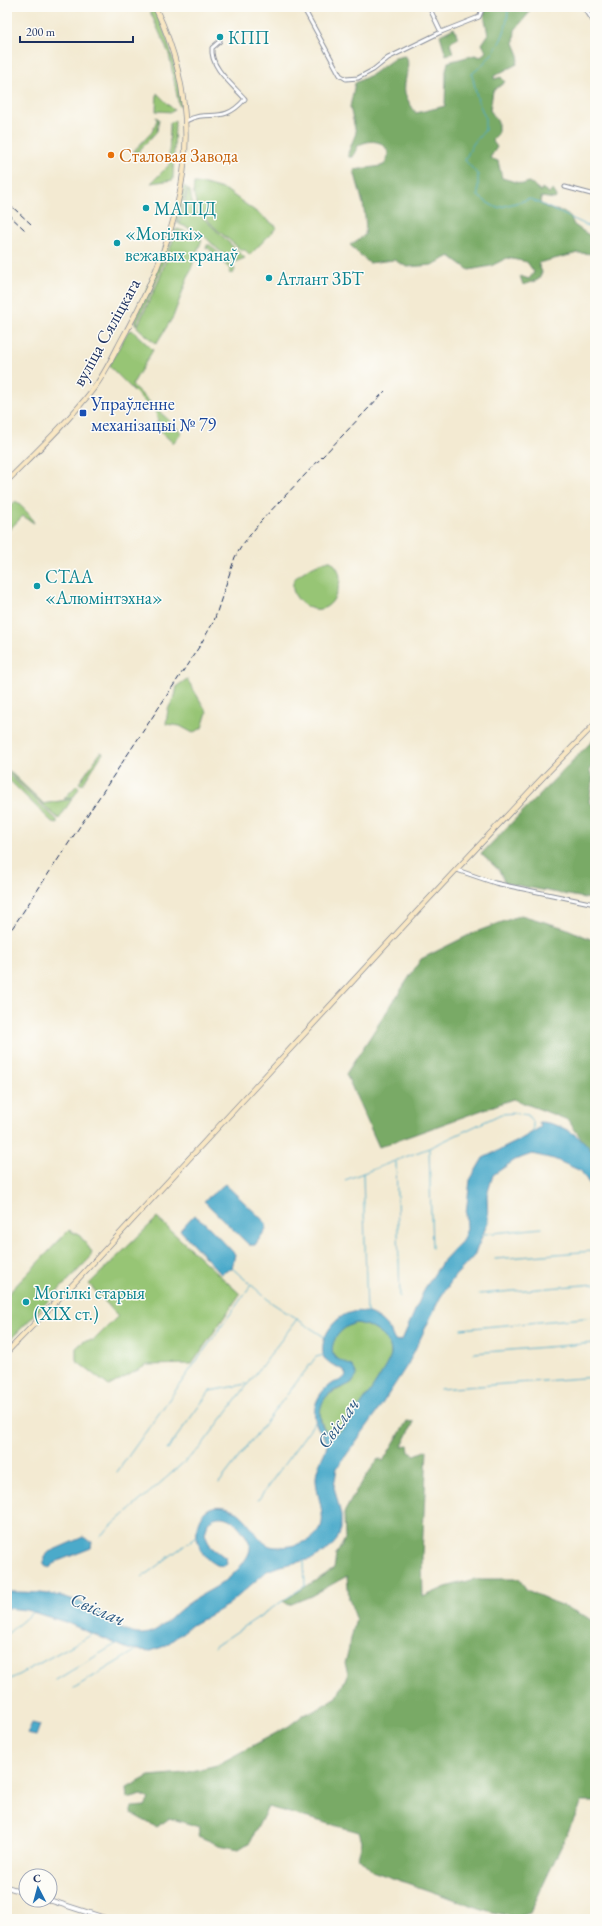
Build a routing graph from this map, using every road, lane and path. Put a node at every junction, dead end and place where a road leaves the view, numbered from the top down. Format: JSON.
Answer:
{"nodes":[{"id":1,"x":155,"y":7,"type":"edge"},
{"id":2,"x":302,"y":7,"type":"edge"},
{"id":3,"x":429,"y":7,"type":"edge"},
{"id":4,"x":483,"y":7,"type":"edge"},
{"id":5,"x":584,"y":7,"type":"edge"},
{"id":6,"x":595,"y":24,"type":"edge"},
{"id":7,"x":441,"y":32,"type":"junction"},
{"id":8,"x":220,"y":41,"type":"dead end"},
{"id":9,"x":186,"y":121,"type":"junction"},
{"id":10,"x":565,"y":187,"type":"dead end"},
{"id":11,"x":595,"y":195,"type":"edge"},
{"id":12,"x":7,"y":481,"type":"edge"},
{"id":13,"x":595,"y":724,"type":"edge"},
{"id":14,"x":457,"y":870,"type":"junction"},
{"id":15,"x":595,"y":904,"type":"edge"},
{"id":16,"x":7,"y":1352,"type":"edge"},
{"id":17,"x":7,"y":1886,"type":"edge"},
{"id":18,"x":18,"y":1890,"type":"edge"},
{"id":19,"x":58,"y":1903,"type":"edge"},
{"id":20,"x":108,"y":1919,"type":"edge"}],
"edges":[{"from":1,"to":9,"type":"main road","name":"вуліца Сяліцкага"},
{"from":2,"to":7,"type":"street"},
{"from":3,"to":7,"type":"street"},
{"from":4,"to":7,"type":"street"},
{"from":5,"to":6,"type":"street"},
{"from":8,"to":9,"type":"street"},
{"from":9,"to":12,"type":"main road","name":"вуліца Сяліцкага"},
{"from":10,"to":11,"type":"street"},
{"from":13,"to":14,"type":"main road"},
{"from":14,"to":15,"type":"street"},
{"from":14,"to":16,"type":"main road"},
{"from":17,"to":18,"type":"street"},
{"from":19,"to":20,"type":"street"}]}
